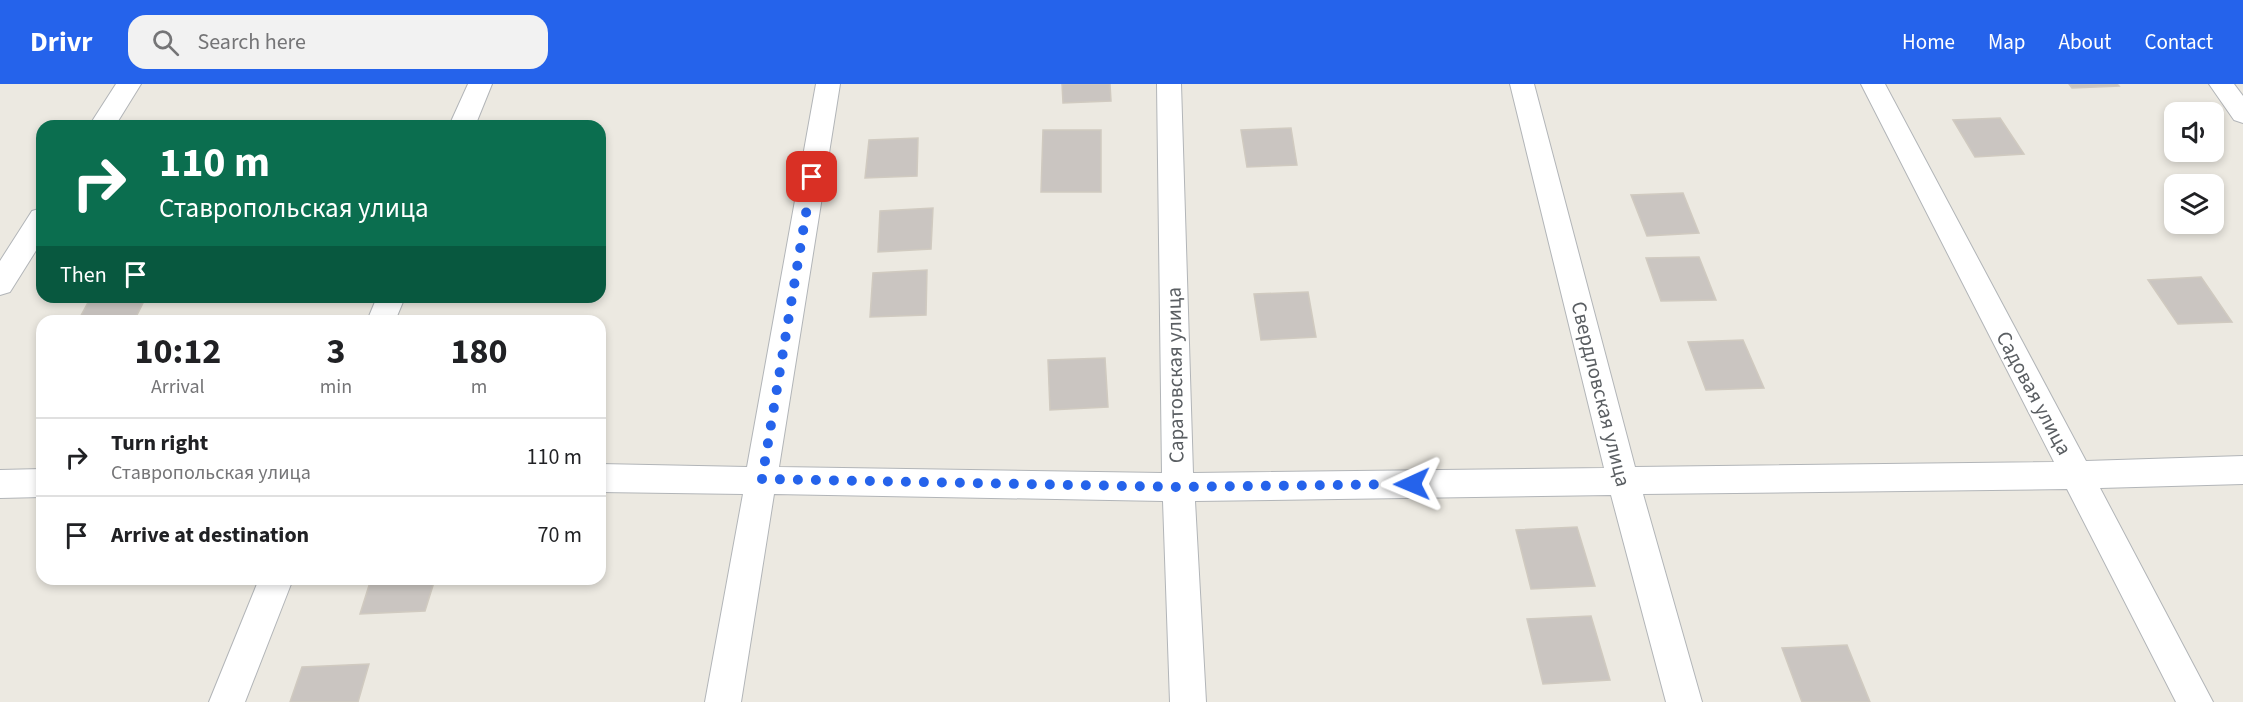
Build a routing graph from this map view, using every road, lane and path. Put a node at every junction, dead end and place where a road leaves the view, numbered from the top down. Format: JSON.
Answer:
{"nodes":[{"id":1,"x":129,"y":84,"type":"edge"},
{"id":2,"x":480,"y":84,"type":"edge"},
{"id":3,"x":828,"y":84,"type":"edge"},
{"id":4,"x":1169,"y":84,"type":"edge"},
{"id":5,"x":1522,"y":84,"type":"edge"},
{"id":6,"x":1873,"y":84,"type":"edge"},
{"id":7,"x":2221,"y":84,"type":"edge"},
{"id":8,"x":2243,"y":114,"type":"edge"},
{"id":9,"x":106,"y":120,"type":"edge"},
{"id":10,"x":465,"y":120,"type":"edge"},
{"id":11,"x":36,"y":228,"type":"edge"},
{"id":12,"x":0,"y":284,"type":"edge"},
{"id":13,"x":2243,"y":470,"type":"edge"},
{"id":14,"x":2077,"y":475,"type":"junction"},
{"id":15,"x":606,"y":478,"type":"edge"},
{"id":16,"x":762,"y":479,"type":"junction"},
{"id":17,"x":1623,"y":481,"type":"junction"},
{"id":18,"x":36,"y":483,"type":"edge"},
{"id":19,"x":0,"y":484,"type":"edge"},
{"id":20,"x":1178,"y":487,"type":"junction"},
{"id":21,"x":274,"y":585,"type":"edge"},
{"id":22,"x":226,"y":702,"type":"edge"},
{"id":23,"x":723,"y":702,"type":"edge"},
{"id":24,"x":1188,"y":702,"type":"edge"},
{"id":25,"x":1684,"y":702,"type":"edge"},
{"id":26,"x":2195,"y":702,"type":"edge"}],
"edges":[{"from":1,"to":9,"type":"street"},
{"from":2,"to":10,"type":"street"},
{"from":3,"to":16,"type":"street"},
{"from":4,"to":20,"type":"street","name":"Саратовская улица"},
{"from":5,"to":17,"type":"street","name":"Свердловская улица"},
{"from":6,"to":14,"type":"street","name":"Садовая улица"},
{"from":7,"to":8,"type":"street"},
{"from":11,"to":12,"type":"street"},
{"from":13,"to":14,"type":"street"},
{"from":14,"to":17,"type":"street"},
{"from":14,"to":26,"type":"street","name":"Садовая улица"},
{"from":15,"to":16,"type":"street"},
{"from":16,"to":20,"type":"street"},
{"from":16,"to":23,"type":"street"},
{"from":17,"to":20,"type":"street"},
{"from":17,"to":25,"type":"street","name":"Свердловская улица"},
{"from":18,"to":19,"type":"street"},
{"from":20,"to":24,"type":"street","name":"Саратовская улица"},
{"from":21,"to":22,"type":"street"}]}
